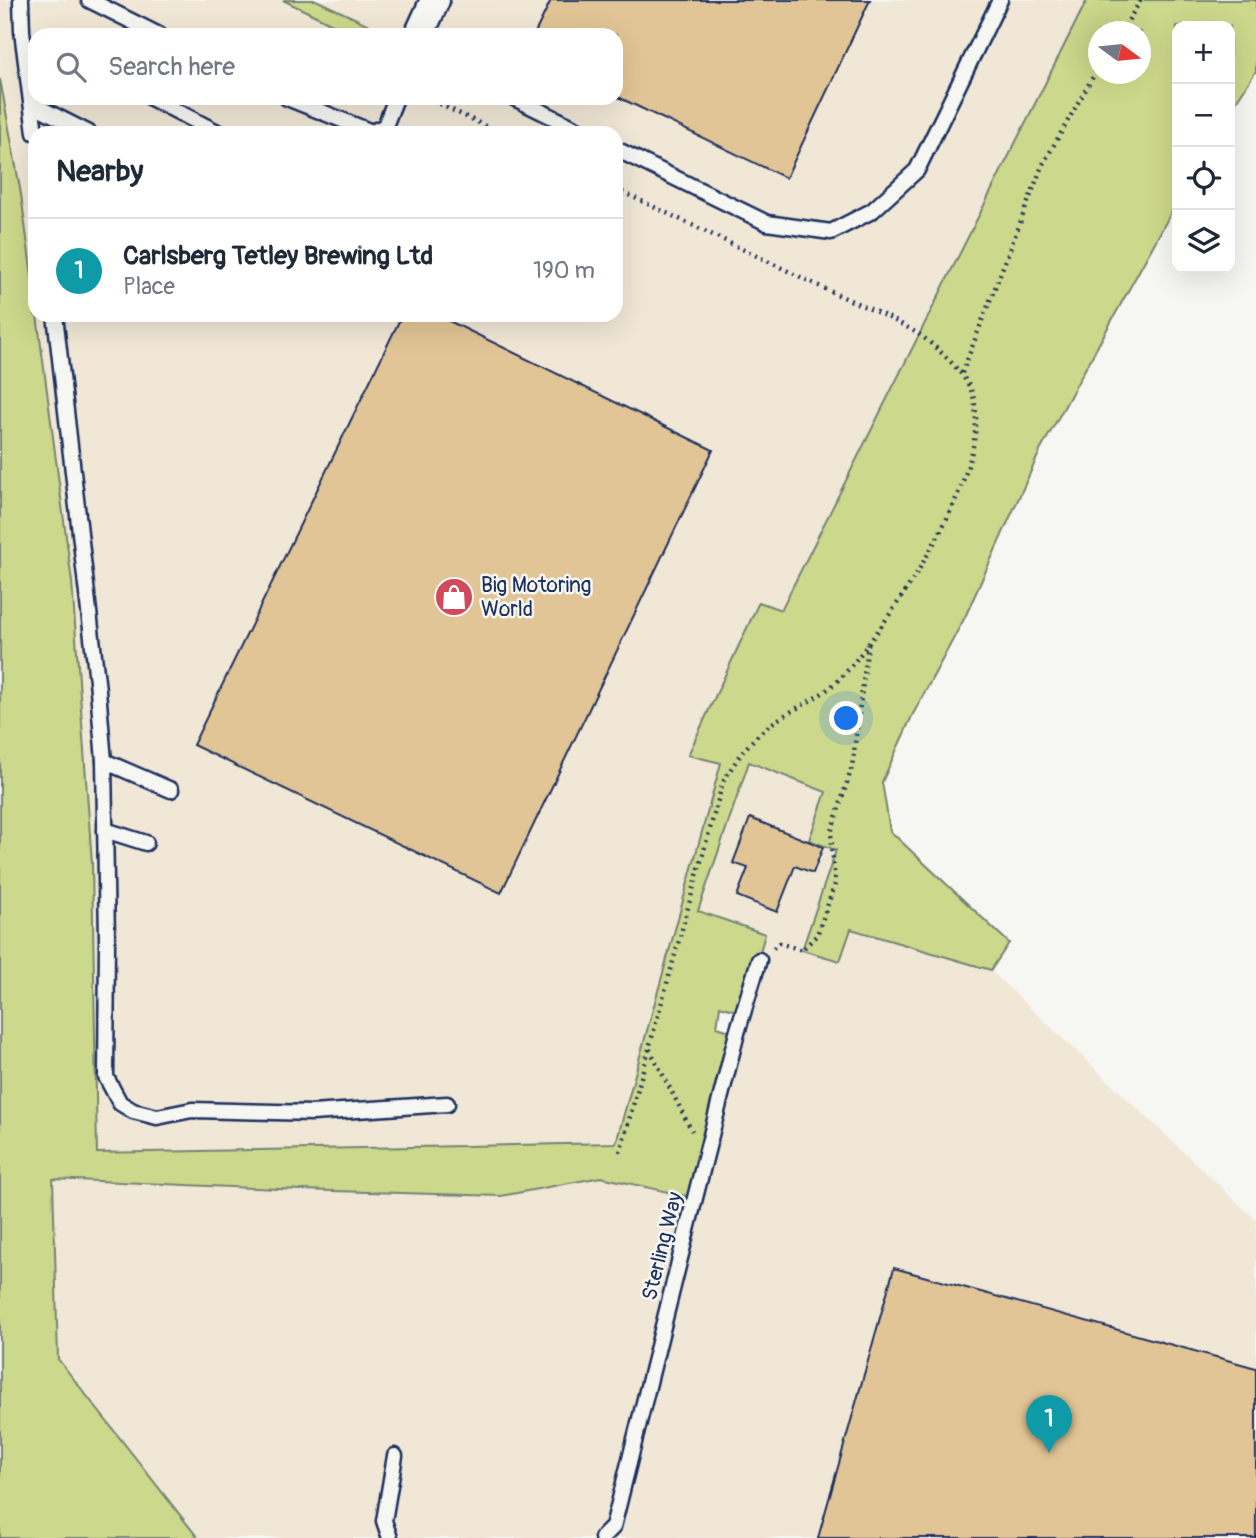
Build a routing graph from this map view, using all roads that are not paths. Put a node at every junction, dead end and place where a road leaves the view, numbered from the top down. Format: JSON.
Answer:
{"nodes":[{"id":1,"x":20,"y":0,"type":"edge"},
{"id":2,"x":89,"y":0,"type":"edge"},
{"id":3,"x":435,"y":0,"type":"edge"},
{"id":4,"x":1000,"y":0,"type":"edge"},
{"id":5,"x":145,"y":28,"type":"edge"},
{"id":6,"x":422,"y":28,"type":"edge"},
{"id":7,"x":28,"y":31,"type":"edge"},
{"id":8,"x":32,"y":105,"type":"edge"},
{"id":9,"x":34,"y":105,"type":"edge"},
{"id":10,"x":165,"y":105,"type":"edge"},
{"id":11,"x":302,"y":105,"type":"edge"},
{"id":12,"x":393,"y":105,"type":"edge"},
{"id":13,"x":528,"y":105,"type":"edge"},
{"id":14,"x":34,"y":126,"type":"edge"},
{"id":15,"x":75,"y":126,"type":"edge"},
{"id":16,"x":205,"y":126,"type":"edge"},
{"id":17,"x":348,"y":126,"type":"edge"},
{"id":18,"x":382,"y":126,"type":"edge"},
{"id":19,"x":570,"y":126,"type":"edge"},
{"id":20,"x":623,"y":152,"type":"edge"},
{"id":21,"x":56,"y":322,"type":"edge"},
{"id":22,"x":104,"y":761,"type":"junction"},
{"id":23,"x":171,"y":790,"type":"dead end"},
{"id":24,"x":105,"y":830,"type":"junction"},
{"id":25,"x":146,"y":844,"type":"dead end"},
{"id":26,"x":759,"y":960,"type":"road end"},
{"id":27,"x":447,"y":1104,"type":"dead end"},
{"id":28,"x":395,"y":1456,"type":"dead end"},
{"id":29,"x":390,"y":1538,"type":"edge"},
{"id":30,"x":602,"y":1538,"type":"edge"}],
"edges":[{"from":1,"to":7,"type":"lane"},
{"from":2,"to":5,"type":"lane"},
{"from":3,"to":6,"type":"street"},
{"from":4,"to":20,"type":"lane"},
{"from":8,"to":14,"type":"lane"},
{"from":9,"to":15,"type":"lane"},
{"from":10,"to":16,"type":"lane"},
{"from":11,"to":17,"type":"lane"},
{"from":12,"to":18,"type":"lane"},
{"from":13,"to":19,"type":"lane"},
{"from":21,"to":22,"type":"lane"},
{"from":22,"to":23,"type":"lane"},
{"from":22,"to":24,"type":"lane"},
{"from":24,"to":25,"type":"lane"},
{"from":24,"to":27,"type":"lane"},
{"from":26,"to":30,"type":"lane","name":"Sterling Way"},
{"from":28,"to":29,"type":"lane"}]}
